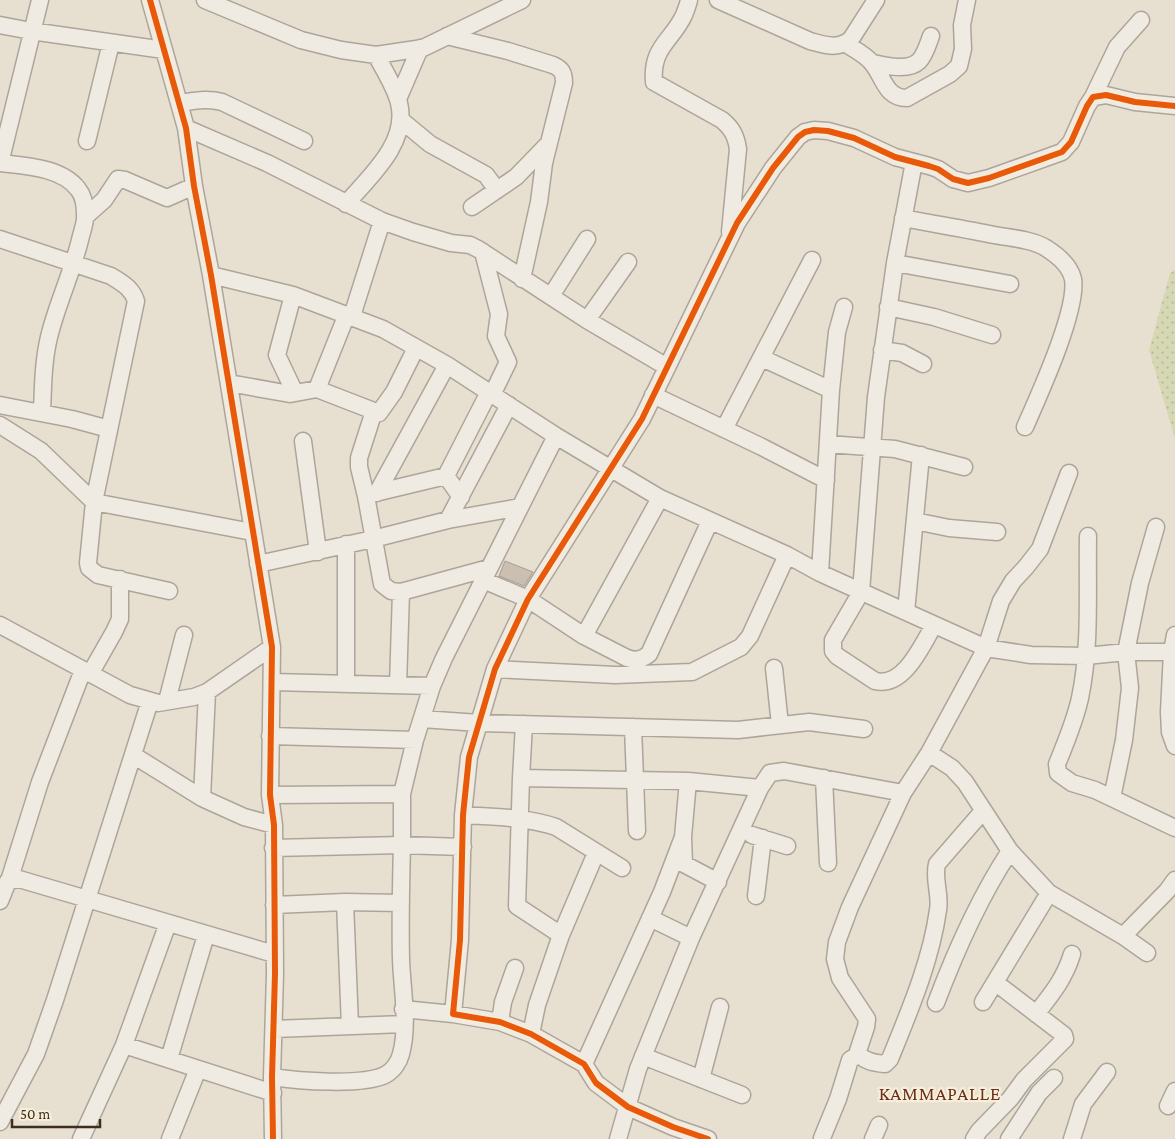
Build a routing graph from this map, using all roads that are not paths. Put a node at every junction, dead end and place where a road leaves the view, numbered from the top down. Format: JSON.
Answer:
{"nodes":[{"id":1,"x":40,"y":0,"type":"edge"},
{"id":2,"x":150,"y":0,"type":"edge"},
{"id":3,"x":205,"y":0,"type":"edge"},
{"id":4,"x":522,"y":0,"type":"edge"},
{"id":5,"x":689,"y":0,"type":"edge"},
{"id":6,"x":718,"y":0,"type":"edge"},
{"id":7,"x":876,"y":0,"type":"edge"},
{"id":8,"x":966,"y":0,"type":"edge"},
{"id":9,"x":1141,"y":20,"type":"dead end"},
{"id":10,"x":0,"y":25,"type":"edge"},
{"id":11,"x":31,"y":31,"type":"junction"},
{"id":12,"x":448,"y":36,"type":"junction"},
{"id":13,"x":931,"y":36,"type":"dead end"},
{"id":14,"x":111,"y":43,"type":"junction"},
{"id":15,"x":846,"y":44,"type":"junction"},
{"id":16,"x":420,"y":48,"type":"junction"},
{"id":17,"x":164,"y":50,"type":"junction"},
{"id":18,"x":376,"y":55,"type":"junction"},
{"id":19,"x":872,"y":63,"type":"junction"},
{"id":20,"x":1093,"y":96,"type":"junction"},
{"id":21,"x":398,"y":99,"type":"junction"},
{"id":22,"x":179,"y":104,"type":"junction"},
{"id":23,"x":1175,"y":106,"type":"edge"},
{"id":24,"x":6,"y":109,"type":"edge"},
{"id":25,"x":401,"y":120,"type":"junction"},
{"id":26,"x":186,"y":128,"type":"junction"},
{"id":27,"x":87,"y":141,"type":"dead end"},
{"id":28,"x":304,"y":141,"type":"dead end"},
{"id":29,"x":550,"y":141,"type":"junction"},
{"id":30,"x":914,"y":162,"type":"junction"},
{"id":31,"x":0,"y":163,"type":"edge"},
{"id":32,"x":194,"y":186,"type":"junction"},
{"id":33,"x":497,"y":190,"type":"junction"},
{"id":34,"x":346,"y":204,"type":"junction"},
{"id":35,"x":472,"y":207,"type":"dead end"},
{"id":36,"x":86,"y":216,"type":"junction"},
{"id":37,"x":904,"y":218,"type":"junction"},
{"id":38,"x":382,"y":221,"type":"junction"},
{"id":39,"x":0,"y":239,"type":"edge"},
{"id":40,"x":586,"y":239,"type":"dead end"},
{"id":41,"x":730,"y":240,"type":"junction"},
{"id":42,"x":483,"y":252,"type":"junction"},
{"id":43,"x":812,"y":260,"type":"dead end"},
{"id":44,"x":628,"y":262,"type":"dead end"},
{"id":45,"x":74,"y":264,"type":"junction"},
{"id":46,"x":895,"y":264,"type":"junction"},
{"id":47,"x":211,"y":275,"type":"junction"},
{"id":48,"x":522,"y":279,"type":"junction"},
{"id":49,"x":1010,"y":284,"type":"dead end"},
{"id":50,"x":293,"y":295,"type":"junction"},
{"id":51,"x":551,"y":296,"type":"junction"},
{"id":52,"x":844,"y":307,"type":"dead end"},
{"id":53,"x":888,"y":307,"type":"junction"},
{"id":54,"x":349,"y":315,"type":"junction"},
{"id":55,"x":586,"y":320,"type":"junction"},
{"id":56,"x":992,"y":335,"type":"dead end"},
{"id":57,"x":416,"y":348,"type":"junction"},
{"id":58,"x":882,"y":350,"type":"junction"},
{"id":59,"x":762,"y":358,"type":"junction"},
{"id":60,"x":923,"y":364,"type":"dead end"},
{"id":61,"x":446,"y":365,"type":"junction"},
{"id":62,"x":667,"y":367,"type":"junction"},
{"id":63,"x":230,"y":383,"type":"junction"},
{"id":64,"x":317,"y":388,"type":"junction"},
{"id":65,"x":831,"y":390,"type":"junction"},
{"id":66,"x":295,"y":393,"type":"junction"},
{"id":67,"x":491,"y":394,"type":"junction"},
{"id":68,"x":653,"y":395,"type":"junction"},
{"id":69,"x":0,"y":405,"type":"edge"},
{"id":70,"x":510,"y":405,"type":"junction"},
{"id":71,"x":374,"y":411,"type":"junction"},
{"id":72,"x":42,"y":413,"type":"junction"},
{"id":73,"x":0,"y":425,"type":"edge"},
{"id":74,"x":1025,"y":427,"type":"dead end"},
{"id":75,"x":109,"y":429,"type":"junction"},
{"id":76,"x":724,"y":429,"type":"junction"},
{"id":77,"x":556,"y":436,"type":"junction"},
{"id":78,"x":303,"y":441,"type":"dead end"},
{"id":79,"x":828,"y":444,"type":"junction"},
{"id":80,"x":872,"y":446,"type":"junction"},
{"id":81,"x":921,"y":455,"type":"junction"},
{"id":82,"x":964,"y":467,"type":"dead end"},
{"id":83,"x":610,"y":469,"type":"junction"},
{"id":84,"x":1069,"y":473,"type":"dead end"},
{"id":85,"x":446,"y":476,"type":"junction"},
{"id":86,"x":826,"y":480,"type":"junction"},
{"id":87,"x":372,"y":494,"type":"junction"},
{"id":88,"x":461,"y":498,"type":"junction"},
{"id":89,"x":660,"y":498,"type":"junction"},
{"id":90,"x":94,"y":502,"type":"junction"},
{"id":91,"x":520,"y":507,"type":"junction"},
{"id":92,"x":448,"y":520,"type":"junction"},
{"id":93,"x":710,"y":521,"type":"junction"},
{"id":94,"x":915,"y":521,"type":"junction"},
{"id":95,"x":1156,"y":527,"type":"dead end"},
{"id":96,"x":252,"y":532,"type":"junction"},
{"id":97,"x":996,"y":532,"type":"dead end"},
{"id":98,"x":1088,"y":536,"type":"dead end"},
{"id":99,"x":373,"y":539,"type":"junction"},
{"id":100,"x":346,"y":544,"type":"junction"},
{"id":101,"x":318,"y":552,"type":"junction"},
{"id":102,"x":787,"y":555,"type":"junction"},
{"id":103,"x":258,"y":564,"type":"junction"},
{"id":104,"x":820,"y":573,"type":"junction"},
{"id":105,"x":486,"y":574,"type":"junction"},
{"id":106,"x":120,"y":579,"type":"junction"},
{"id":107,"x":170,"y":591,"type":"dead end"},
{"id":108,"x":401,"y":592,"type":"junction"},
{"id":109,"x":861,"y":592,"type":"junction"},
{"id":110,"x":528,"y":599,"type":"junction"},
{"id":111,"x":906,"y":612,"type":"junction"},
{"id":112,"x":0,"y":625,"type":"edge"},
{"id":113,"x":934,"y":625,"type":"junction"},
{"id":114,"x":184,"y":635,"type":"dead end"},
{"id":115,"x":584,"y":636,"type":"junction"},
{"id":116,"x":1175,"y":636,"type":"edge"},
{"id":117,"x":272,"y":647,"type":"junction"},
{"id":118,"x":986,"y":648,"type":"junction"},
{"id":119,"x":1126,"y":652,"type":"junction"},
{"id":120,"x":1174,"y":652,"type":"edge"},
{"id":121,"x":1086,"y":656,"type":"junction"},
{"id":122,"x":774,"y":668,"type":"dead end"},
{"id":123,"x":495,"y":669,"type":"junction"},
{"id":124,"x":86,"y":672,"type":"junction"},
{"id":125,"x":272,"y":682,"type":"junction"},
{"id":126,"x":346,"y":684,"type":"junction"},
{"id":127,"x":398,"y":685,"type":"junction"},
{"id":128,"x":432,"y":686,"type":"junction"},
{"id":129,"x":207,"y":692,"type":"junction"},
{"id":130,"x":150,"y":700,"type":"junction"},
{"id":131,"x":167,"y":701,"type":"junction"},
{"id":132,"x":422,"y":719,"type":"junction"},
{"id":133,"x":479,"y":723,"type":"junction"},
{"id":134,"x":524,"y":724,"type":"junction"},
{"id":135,"x":780,"y":725,"type":"junction"},
{"id":136,"x":633,"y":727,"type":"junction"},
{"id":137,"x":864,"y":729,"type":"dead end"},
{"id":138,"x":270,"y":736,"type":"junction"},
{"id":139,"x":415,"y":740,"type":"junction"},
{"id":140,"x":1175,"y":746,"type":"edge"},
{"id":141,"x":929,"y":753,"type":"junction"},
{"id":142,"x":133,"y":755,"type":"junction"},
{"id":143,"x":521,"y":778,"type":"junction"},
{"id":144,"x":824,"y":778,"type":"junction"},
{"id":145,"x":636,"y":780,"type":"junction"},
{"id":146,"x":688,"y":781,"type":"junction"},
{"id":147,"x":760,"y":788,"type":"junction"},
{"id":148,"x":903,"y":793,"type":"junction"},
{"id":149,"x":402,"y":794,"type":"junction"},
{"id":150,"x":270,"y":795,"type":"junction"},
{"id":151,"x":202,"y":798,"type":"junction"},
{"id":152,"x":1112,"y":798,"type":"junction"},
{"id":153,"x":982,"y":811,"type":"junction"},
{"id":154,"x":463,"y":815,"type":"junction"},
{"id":155,"x":519,"y":819,"type":"junction"},
{"id":156,"x":274,"y":825,"type":"junction"},
{"id":157,"x":1175,"y":828,"type":"edge"},
{"id":158,"x":637,"y":831,"type":"dead end"},
{"id":159,"x":741,"y":831,"type":"junction"},
{"id":160,"x":683,"y":837,"type":"junction"},
{"id":161,"x":762,"y":838,"type":"junction"},
{"id":162,"x":402,"y":845,"type":"junction"},
{"id":163,"x":463,"y":846,"type":"junction"},
{"id":164,"x":787,"y":846,"type":"dead end"},
{"id":165,"x":273,"y":848,"type":"junction"},
{"id":166,"x":1010,"y":850,"type":"junction"},
{"id":167,"x":596,"y":853,"type":"junction"},
{"id":168,"x":828,"y":863,"type":"dead end"},
{"id":169,"x":622,"y":868,"type":"dead end"},
{"id":170,"x":9,"y":881,"type":"junction"},
{"id":171,"x":718,"y":882,"type":"junction"},
{"id":172,"x":1174,"y":882,"type":"edge"},
{"id":173,"x":1049,"y":893,"type":"junction"},
{"id":174,"x":756,"y":896,"type":"dead end"},
{"id":175,"x":87,"y":898,"type":"junction"},
{"id":176,"x":0,"y":901,"type":"edge"},
{"id":177,"x":345,"y":902,"type":"junction"},
{"id":178,"x":401,"y":903,"type":"junction"},
{"id":179,"x":274,"y":905,"type":"junction"},
{"id":180,"x":650,"y":918,"type":"junction"},
{"id":181,"x":168,"y":923,"type":"junction"},
{"id":182,"x":206,"y":935,"type":"junction"},
{"id":183,"x":561,"y":935,"type":"junction"},
{"id":184,"x":1123,"y":936,"type":"junction"},
{"id":185,"x":691,"y":938,"type":"junction"},
{"id":186,"x":1147,"y":953,"type":"dead end"},
{"id":187,"x":274,"y":954,"type":"junction"},
{"id":188,"x":1072,"y":954,"type":"dead end"},
{"id":189,"x":515,"y":968,"type":"dead end"},
{"id":190,"x":996,"y":983,"type":"junction"},
{"id":191,"x":983,"y":1002,"type":"dead end"},
{"id":192,"x":936,"y":1003,"type":"dead end"},
{"id":193,"x":720,"y":1007,"type":"dead end"},
{"id":194,"x":453,"y":1014,"type":"junction"},
{"id":195,"x":1036,"y":1014,"type":"junction"},
{"id":196,"x":404,"y":1016,"type":"junction"},
{"id":197,"x":500,"y":1022,"type":"junction"},
{"id":198,"x":350,"y":1026,"type":"junction"},
{"id":199,"x":274,"y":1029,"type":"junction"},
{"id":200,"x":530,"y":1034,"type":"junction"},
{"id":201,"x":124,"y":1045,"type":"junction"},
{"id":202,"x":859,"y":1054,"type":"junction"},
{"id":203,"x":643,"y":1056,"type":"junction"},
{"id":204,"x":169,"y":1058,"type":"junction"},
{"id":205,"x":584,"y":1064,"type":"junction"},
{"id":206,"x":198,"y":1070,"type":"junction"},
{"id":207,"x":1107,"y":1072,"type":"dead end"},
{"id":208,"x":1054,"y":1078,"type":"dead end"},
{"id":209,"x":701,"y":1079,"type":"junction"},
{"id":210,"x":273,"y":1085,"type":"junction"},
{"id":211,"x":742,"y":1095,"type":"dead end"},
{"id":212,"x":628,"y":1107,"type":"junction"},
{"id":213,"x":0,"y":1122,"type":"edge"},
{"id":214,"x":674,"y":1133,"type":"edge"},
{"id":215,"x":622,"y":1138,"type":"edge"},
{"id":216,"x":822,"y":1138,"type":"edge"},
{"id":217,"x":81,"y":1139,"type":"edge"},
{"id":218,"x":170,"y":1139,"type":"edge"},
{"id":219,"x":273,"y":1139,"type":"edge"},
{"id":220,"x":708,"y":1139,"type":"edge"},
{"id":221,"x":974,"y":1139,"type":"edge"},
{"id":222,"x":1009,"y":1139,"type":"edge"},
{"id":223,"x":1072,"y":1139,"type":"edge"}],
"edges":[{"from":1,"to":11,"type":"street"},
{"from":2,"to":17,"type":"street"},
{"from":3,"to":18,"type":"street"},
{"from":4,"to":12,"type":"street"},
{"from":5,"to":41,"type":"street"},
{"from":6,"to":15,"type":"street"},
{"from":7,"to":15,"type":"street"},
{"from":8,"to":19,"type":"street"},
{"from":9,"to":20,"type":"street"},
{"from":10,"to":11,"type":"street"},
{"from":11,"to":14,"type":"street"},
{"from":11,"to":24,"type":"street"},
{"from":12,"to":16,"type":"street"},
{"from":12,"to":29,"type":"street"},
{"from":13,"to":19,"type":"street"},
{"from":14,"to":17,"type":"street"},
{"from":14,"to":27,"type":"street"},
{"from":15,"to":19,"type":"street"},
{"from":16,"to":18,"type":"street"},
{"from":16,"to":21,"type":"street"},
{"from":17,"to":22,"type":"street"},
{"from":18,"to":21,"type":"street"},
{"from":20,"to":23,"type":"street"},
{"from":20,"to":30,"type":"street"},
{"from":21,"to":25,"type":"street"},
{"from":22,"to":26,"type":"street"},
{"from":22,"to":28,"type":"street"},
{"from":24,"to":31,"type":"street"},
{"from":25,"to":33,"type":"street"},
{"from":25,"to":34,"type":"street"},
{"from":26,"to":32,"type":"street"},
{"from":26,"to":34,"type":"street"},
{"from":29,"to":33,"type":"street"},
{"from":29,"to":48,"type":"street"},
{"from":30,"to":37,"type":"street"},
{"from":30,"to":41,"type":"street"},
{"from":31,"to":36,"type":"street"},
{"from":32,"to":36,"type":"street"},
{"from":32,"to":47,"type":"street"},
{"from":33,"to":35,"type":"street"},
{"from":34,"to":38,"type":"street"},
{"from":36,"to":45,"type":"street"},
{"from":37,"to":46,"type":"street"},
{"from":37,"to":74,"type":"street"},
{"from":38,"to":42,"type":"street"},
{"from":38,"to":54,"type":"street"},
{"from":39,"to":45,"type":"street"},
{"from":40,"to":51,"type":"street"},
{"from":41,"to":62,"type":"street"},
{"from":42,"to":48,"type":"street"},
{"from":42,"to":67,"type":"street"},
{"from":43,"to":59,"type":"street"},
{"from":44,"to":55,"type":"street"},
{"from":45,"to":72,"type":"street"},
{"from":45,"to":75,"type":"street"},
{"from":46,"to":49,"type":"street"},
{"from":46,"to":53,"type":"street"},
{"from":47,"to":50,"type":"street"},
{"from":47,"to":63,"type":"street"},
{"from":48,"to":51,"type":"street"},
{"from":50,"to":54,"type":"street"},
{"from":50,"to":66,"type":"street"},
{"from":51,"to":55,"type":"street"},
{"from":52,"to":65,"type":"street"},
{"from":53,"to":56,"type":"street"},
{"from":53,"to":58,"type":"street"},
{"from":54,"to":57,"type":"street"},
{"from":54,"to":64,"type":"street"},
{"from":55,"to":62,"type":"street"},
{"from":57,"to":61,"type":"street"},
{"from":57,"to":71,"type":"street"},
{"from":58,"to":60,"type":"street"},
{"from":58,"to":80,"type":"street"},
{"from":59,"to":65,"type":"street"},
{"from":59,"to":76,"type":"street"},
{"from":61,"to":67,"type":"street"},
{"from":61,"to":87,"type":"street"},
{"from":62,"to":68,"type":"street"},
{"from":63,"to":66,"type":"street"},
{"from":63,"to":96,"type":"street"},
{"from":64,"to":66,"type":"street"},
{"from":64,"to":71,"type":"street"},
{"from":65,"to":79,"type":"street"},
{"from":67,"to":70,"type":"street"},
{"from":67,"to":85,"type":"street"},
{"from":68,"to":76,"type":"street"},
{"from":68,"to":83,"type":"street"},
{"from":69,"to":72,"type":"street"},
{"from":70,"to":77,"type":"street"},
{"from":70,"to":88,"type":"street"},
{"from":71,"to":87,"type":"street"},
{"from":72,"to":75,"type":"street"},
{"from":73,"to":90,"type":"street"},
{"from":75,"to":90,"type":"street"},
{"from":76,"to":86,"type":"street"},
{"from":77,"to":83,"type":"street"},
{"from":77,"to":91,"type":"street"},
{"from":78,"to":101,"type":"street"},
{"from":79,"to":80,"type":"street"},
{"from":79,"to":86,"type":"street"},
{"from":80,"to":81,"type":"street"},
{"from":80,"to":109,"type":"street"},
{"from":81,"to":82,"type":"street"},
{"from":81,"to":94,"type":"street"},
{"from":83,"to":89,"type":"street"},
{"from":83,"to":110,"type":"street"},
{"from":84,"to":118,"type":"street"},
{"from":85,"to":87,"type":"street"},
{"from":85,"to":88,"type":"street"},
{"from":86,"to":104,"type":"street"},
{"from":87,"to":99,"type":"street"},
{"from":88,"to":92,"type":"street"},
{"from":89,"to":93,"type":"street"},
{"from":89,"to":115,"type":"street"},
{"from":90,"to":96,"type":"street"},
{"from":90,"to":106,"type":"street"},
{"from":91,"to":92,"type":"street"},
{"from":91,"to":105,"type":"street"},
{"from":92,"to":99,"type":"street"},
{"from":93,"to":102,"type":"street"},
{"from":93,"to":115,"type":"street"},
{"from":94,"to":97,"type":"street"},
{"from":94,"to":111,"type":"street"},
{"from":95,"to":119,"type":"street"},
{"from":96,"to":103,"type":"street"},
{"from":98,"to":121,"type":"street"},
{"from":99,"to":100,"type":"street"},
{"from":99,"to":108,"type":"street"},
{"from":100,"to":101,"type":"street"},
{"from":100,"to":126,"type":"street"},
{"from":101,"to":103,"type":"street"},
{"from":102,"to":104,"type":"street"},
{"from":102,"to":123,"type":"street"},
{"from":103,"to":117,"type":"street"},
{"from":104,"to":109,"type":"street"},
{"from":105,"to":108,"type":"street"},
{"from":105,"to":110,"type":"street"},
{"from":105,"to":128,"type":"street"},
{"from":106,"to":107,"type":"street"},
{"from":106,"to":124,"type":"street"},
{"from":108,"to":127,"type":"street"},
{"from":109,"to":111,"type":"street"},
{"from":109,"to":113,"type":"street"},
{"from":110,"to":115,"type":"street"},
{"from":110,"to":123,"type":"street"},
{"from":111,"to":113,"type":"street"},
{"from":112,"to":124,"type":"street"},
{"from":113,"to":118,"type":"street"},
{"from":114,"to":131,"type":"street"},
{"from":116,"to":120,"type":"street"},
{"from":117,"to":125,"type":"street"},
{"from":117,"to":129,"type":"street"},
{"from":118,"to":121,"type":"street"},
{"from":118,"to":141,"type":"street"},
{"from":119,"to":120,"type":"street"},
{"from":119,"to":121,"type":"street"},
{"from":119,"to":152,"type":"street"},
{"from":120,"to":140,"type":"street"},
{"from":121,"to":152,"type":"street"},
{"from":122,"to":135,"type":"street"},
{"from":123,"to":133,"type":"street"},
{"from":124,"to":130,"type":"street"},
{"from":124,"to":170,"type":"street"},
{"from":125,"to":126,"type":"street"},
{"from":125,"to":138,"type":"street"},
{"from":126,"to":127,"type":"street"},
{"from":127,"to":128,"type":"street"},
{"from":128,"to":132,"type":"street"},
{"from":129,"to":131,"type":"street"},
{"from":129,"to":151,"type":"street"},
{"from":130,"to":131,"type":"street"},
{"from":130,"to":142,"type":"street"},
{"from":132,"to":133,"type":"street"},
{"from":132,"to":139,"type":"street"},
{"from":133,"to":134,"type":"street"},
{"from":133,"to":154,"type":"street"},
{"from":134,"to":136,"type":"street"},
{"from":134,"to":143,"type":"street"},
{"from":135,"to":136,"type":"street"},
{"from":135,"to":137,"type":"street"},
{"from":136,"to":145,"type":"street"},
{"from":138,"to":139,"type":"street"},
{"from":138,"to":150,"type":"street"},
{"from":139,"to":149,"type":"street"},
{"from":141,"to":148,"type":"street"},
{"from":141,"to":153,"type":"street"},
{"from":142,"to":151,"type":"street"},
{"from":142,"to":175,"type":"street"},
{"from":143,"to":145,"type":"street"},
{"from":143,"to":155,"type":"street"},
{"from":144,"to":147,"type":"street"},
{"from":144,"to":148,"type":"street"},
{"from":144,"to":168,"type":"street"},
{"from":145,"to":146,"type":"street"},
{"from":145,"to":158,"type":"street"},
{"from":146,"to":147,"type":"street"},
{"from":146,"to":160,"type":"street"},
{"from":147,"to":159,"type":"street"},
{"from":148,"to":202,"type":"street"},
{"from":149,"to":150,"type":"street"},
{"from":149,"to":162,"type":"street"},
{"from":150,"to":156,"type":"street"},
{"from":151,"to":156,"type":"street"},
{"from":152,"to":157,"type":"street"},
{"from":153,"to":166,"type":"street"},
{"from":153,"to":202,"type":"street"},
{"from":154,"to":155,"type":"street"},
{"from":154,"to":163,"type":"street"},
{"from":155,"to":167,"type":"street"},
{"from":155,"to":183,"type":"street"},
{"from":156,"to":165,"type":"street"},
{"from":159,"to":161,"type":"street"},
{"from":159,"to":171,"type":"street"},
{"from":160,"to":171,"type":"street"},
{"from":160,"to":180,"type":"street"},
{"from":161,"to":164,"type":"street"},
{"from":161,"to":174,"type":"street"},
{"from":162,"to":163,"type":"street"},
{"from":162,"to":165,"type":"street"},
{"from":162,"to":178,"type":"street"},
{"from":163,"to":194,"type":"street"},
{"from":165,"to":179,"type":"street"},
{"from":166,"to":173,"type":"street"},
{"from":166,"to":192,"type":"street"},
{"from":167,"to":169,"type":"street"},
{"from":167,"to":183,"type":"street"},
{"from":170,"to":175,"type":"street"},
{"from":170,"to":176,"type":"street"},
{"from":171,"to":185,"type":"street"},
{"from":172,"to":184,"type":"street"},
{"from":173,"to":184,"type":"street"},
{"from":173,"to":190,"type":"street"},
{"from":175,"to":181,"type":"street"},
{"from":175,"to":213,"type":"street"},
{"from":177,"to":178,"type":"street"},
{"from":177,"to":179,"type":"street"},
{"from":177,"to":198,"type":"street"},
{"from":178,"to":196,"type":"street"},
{"from":179,"to":187,"type":"street"},
{"from":180,"to":185,"type":"street"},
{"from":180,"to":205,"type":"street"},
{"from":181,"to":182,"type":"street"},
{"from":181,"to":201,"type":"street"},
{"from":182,"to":187,"type":"street"},
{"from":182,"to":204,"type":"street"},
{"from":183,"to":200,"type":"street"},
{"from":184,"to":186,"type":"street"},
{"from":185,"to":203,"type":"street"},
{"from":187,"to":199,"type":"street"},
{"from":188,"to":195,"type":"street"},
{"from":189,"to":197,"type":"street"},
{"from":190,"to":191,"type":"street"},
{"from":190,"to":195,"type":"street"},
{"from":193,"to":209,"type":"street"},
{"from":194,"to":196,"type":"street"},
{"from":194,"to":197,"type":"street"},
{"from":195,"to":221,"type":"street"},
{"from":196,"to":198,"type":"street"},
{"from":196,"to":210,"type":"street"},
{"from":197,"to":200,"type":"street"},
{"from":198,"to":199,"type":"street"},
{"from":199,"to":210,"type":"street"},
{"from":200,"to":205,"type":"street"},
{"from":201,"to":204,"type":"street"},
{"from":201,"to":217,"type":"street"},
{"from":202,"to":216,"type":"street"},
{"from":203,"to":209,"type":"street"},
{"from":203,"to":212,"type":"street"},
{"from":204,"to":206,"type":"street"},
{"from":205,"to":212,"type":"street"},
{"from":206,"to":210,"type":"street"},
{"from":206,"to":218,"type":"street"},
{"from":207,"to":223,"type":"street"},
{"from":208,"to":222,"type":"street"},
{"from":209,"to":211,"type":"street"},
{"from":210,"to":219,"type":"street"},
{"from":212,"to":214,"type":"street"},
{"from":212,"to":215,"type":"street"},
{"from":214,"to":220,"type":"street"}]}
